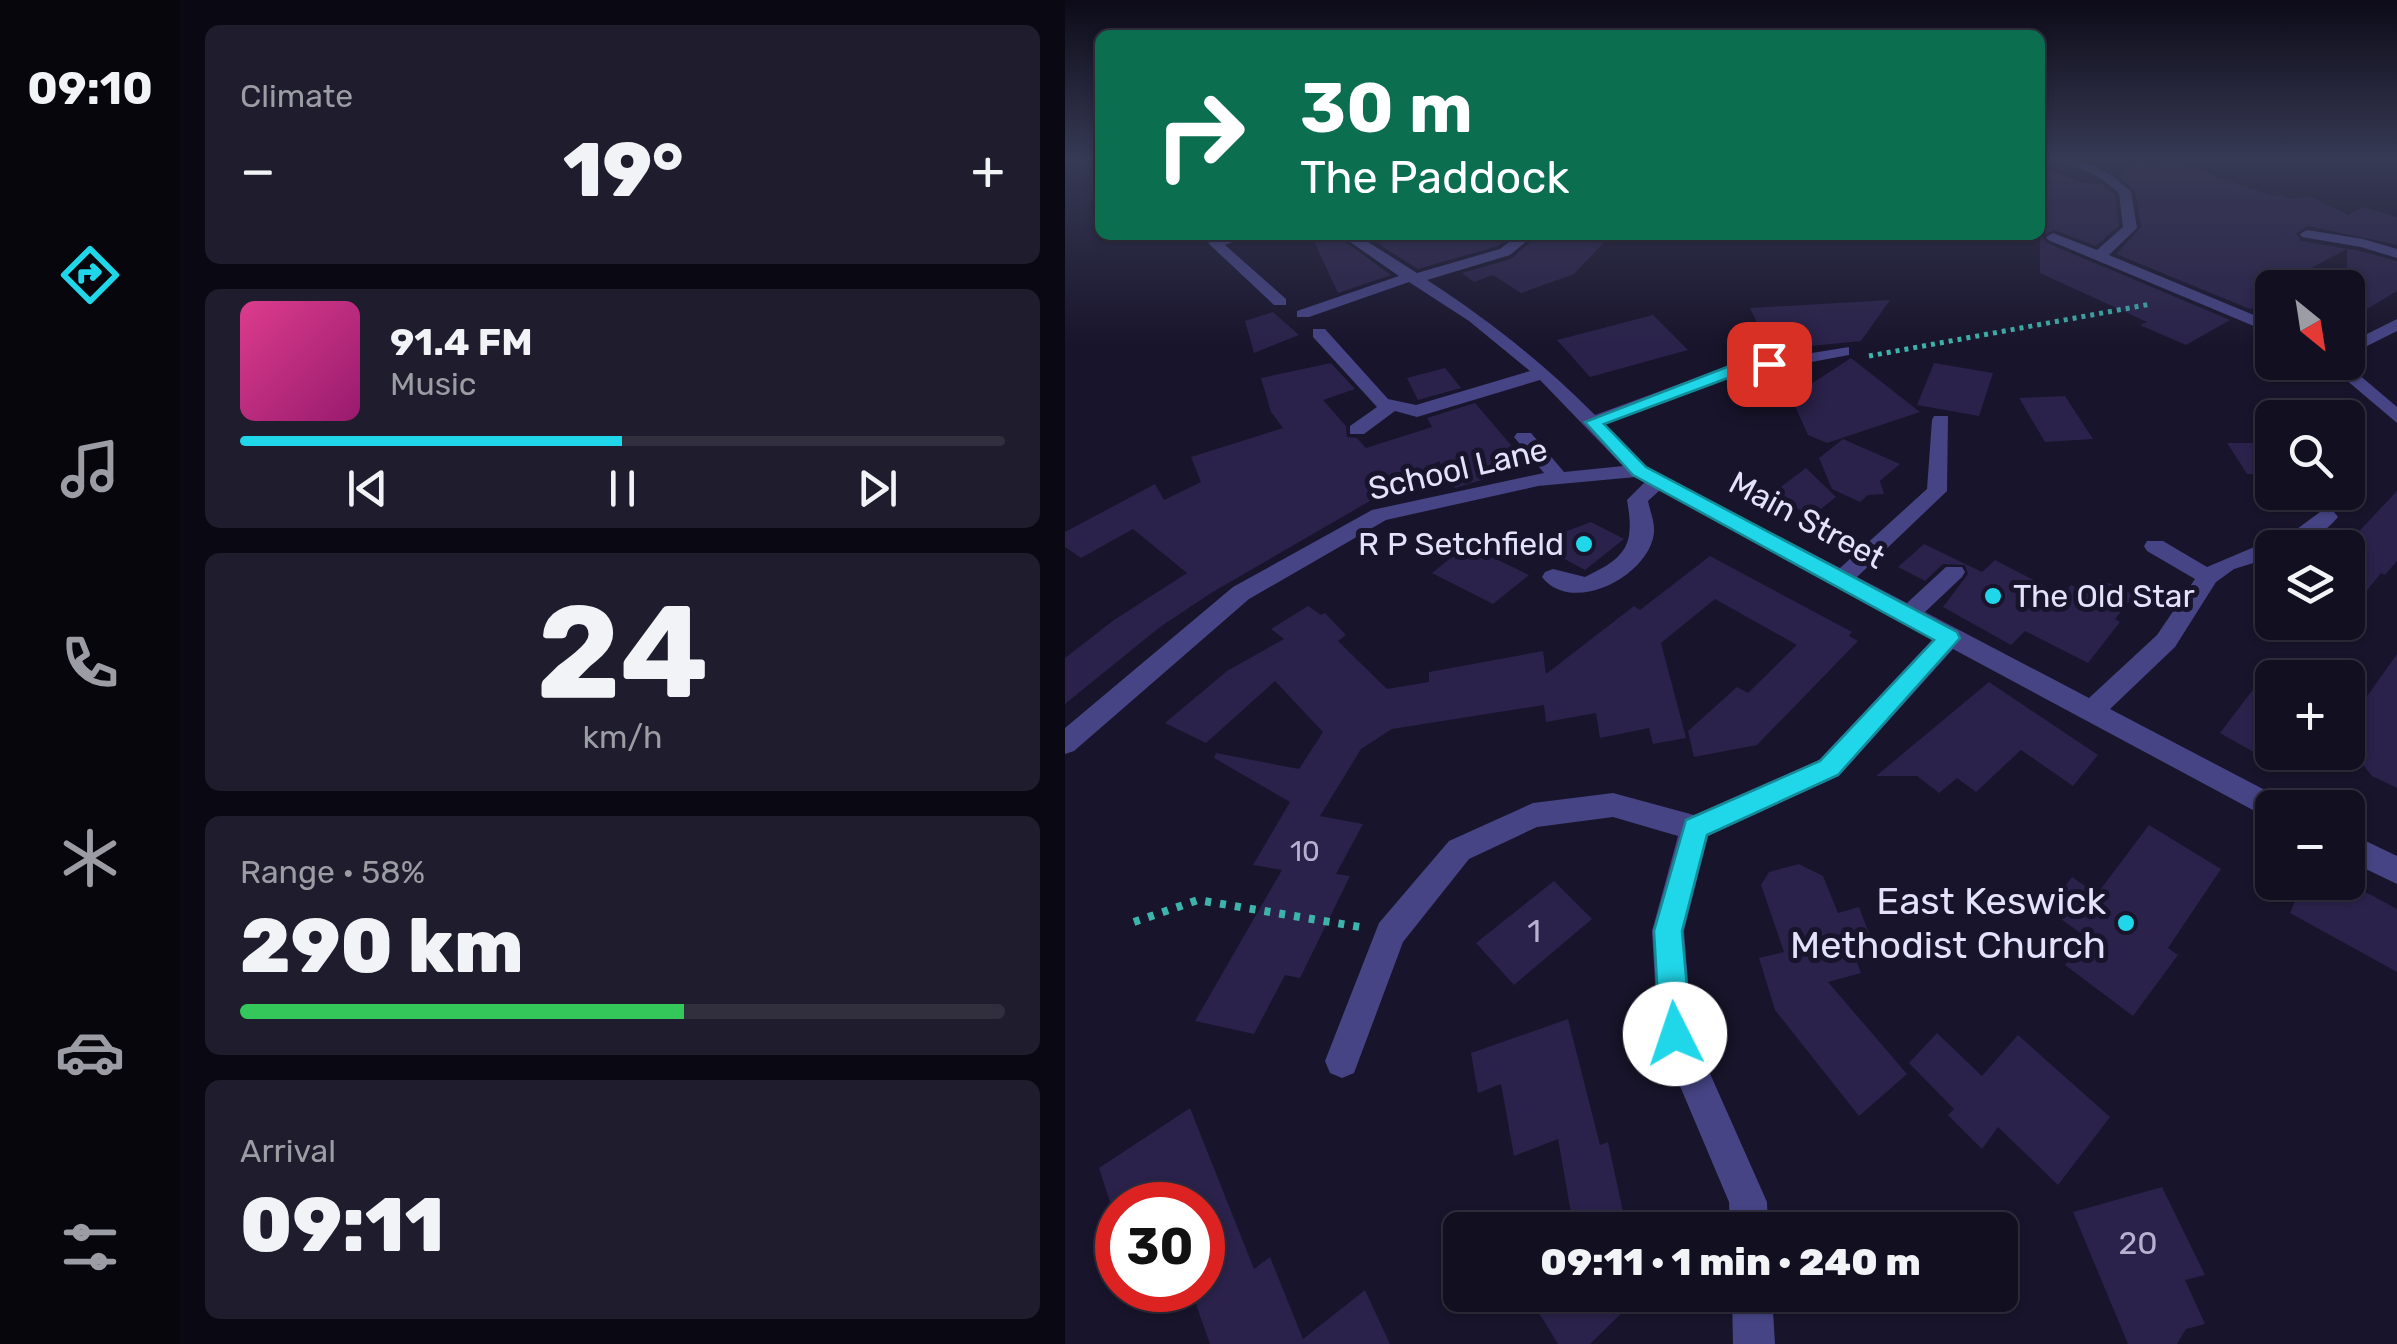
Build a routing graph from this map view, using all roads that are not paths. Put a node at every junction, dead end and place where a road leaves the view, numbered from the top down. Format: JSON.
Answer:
{"nodes":[{"id":1,"x":2129,"y":222,"type":"edge"},
{"id":2,"x":2307,"y":234,"type":"dead end"},
{"id":3,"x":2053,"y":237,"type":"dead end"},
{"id":4,"x":1211,"y":240,"type":"edge"},
{"id":5,"x":1354,"y":240,"type":"edge"},
{"id":6,"x":1521,"y":240,"type":"edge"},
{"id":7,"x":2102,"y":254,"type":"junction"},
{"id":8,"x":2397,"y":254,"type":"edge"},
{"id":9,"x":1365,"y":274,"type":"dead end"},
{"id":10,"x":1405,"y":274,"type":"junction"},
{"id":11,"x":1280,"y":302,"type":"dead end"},
{"id":12,"x":1303,"y":314,"type":"dead end"},
{"id":13,"x":2255,"y":321,"type":"edge"},
{"id":14,"x":2397,"y":324,"type":"edge"},
{"id":15,"x":1319,"y":334,"type":"dead end"},
{"id":16,"x":2365,"y":341,"type":"edge"},
{"id":17,"x":1852,"y":354,"type":"road end"},
{"id":18,"x":1543,"y":372,"type":"junction"},
{"id":19,"x":2354,"y":380,"type":"edge"},
{"id":20,"x":1392,"y":405,"type":"junction"},
{"id":21,"x":2397,"y":417,"type":"edge"},
{"id":22,"x":1941,"y":420,"type":"dead end"},
{"id":23,"x":1593,"y":422,"type":"junction"},
{"id":24,"x":1357,"y":430,"type":"dead end"},
{"id":25,"x":1524,"y":437,"type":"dead end"},
{"id":26,"x":1649,"y":476,"type":"junction"},
{"id":27,"x":1559,"y":478,"type":"junction"},
{"id":28,"x":2327,"y":517,"type":"dead end"},
{"id":29,"x":2310,"y":530,"type":"edge"},
{"id":30,"x":2155,"y":546,"type":"dead end"},
{"id":31,"x":2255,"y":554,"type":"edge"},
{"id":32,"x":1953,"y":572,"type":"dead end"},
{"id":33,"x":1553,"y":577,"type":"dead end"},
{"id":34,"x":2208,"y":577,"type":"junction"},
{"id":35,"x":1842,"y":578,"type":"junction"},
{"id":36,"x":1908,"y":615,"type":"junction"},
{"id":37,"x":1949,"y":638,"type":"junction"},
{"id":38,"x":2090,"y":712,"type":"junction"},
{"id":39,"x":1065,"y":744,"type":"edge"},
{"id":40,"x":2255,"y":798,"type":"edge"},
{"id":41,"x":1695,"y":828,"type":"junction"},
{"id":42,"x":2365,"y":854,"type":"edge"},
{"id":43,"x":2397,"y":871,"type":"edge"},
{"id":44,"x":1342,"y":1060,"type":"dead end"},
{"id":45,"x":1748,"y":1212,"type":"edge"},
{"id":46,"x":1753,"y":1312,"type":"edge"},
{"id":47,"x":1754,"y":1344,"type":"edge"}],
"edges":[{"from":1,"to":7,"type":"street"},
{"from":2,"to":8,"type":"street"},
{"from":3,"to":7,"type":"street"},
{"from":4,"to":11,"type":"street"},
{"from":5,"to":10,"type":"street","name":"Main Street"},
{"from":6,"to":10,"type":"street"},
{"from":7,"to":13,"type":"street"},
{"from":9,"to":10,"type":"street"},
{"from":10,"to":12,"type":"street"},
{"from":10,"to":18,"type":"street","name":"Main Street"},
{"from":14,"to":16,"type":"street"},
{"from":15,"to":20,"type":"street"},
{"from":17,"to":23,"type":"street"},
{"from":18,"to":20,"type":"street"},
{"from":18,"to":23,"type":"street","name":"Main Street"},
{"from":19,"to":21,"type":"street"},
{"from":20,"to":24,"type":"street"},
{"from":22,"to":35,"type":"street"},
{"from":23,"to":26,"type":"street","name":"Main Street"},
{"from":25,"to":27,"type":"street"},
{"from":26,"to":27,"type":"street","name":"School Lane"},
{"from":26,"to":33,"type":"street"},
{"from":26,"to":35,"type":"street","name":"Main Street"},
{"from":27,"to":39,"type":"street","name":"School Lane"},
{"from":28,"to":29,"type":"street"},
{"from":30,"to":34,"type":"street"},
{"from":31,"to":34,"type":"street"},
{"from":32,"to":36,"type":"street"},
{"from":34,"to":38,"type":"street"},
{"from":35,"to":36,"type":"street","name":"Main Street"},
{"from":36,"to":37,"type":"street","name":"Main Street"},
{"from":37,"to":38,"type":"street","name":"Main Street"},
{"from":37,"to":41,"type":"street"},
{"from":38,"to":40,"type":"street","name":"Main Street"},
{"from":41,"to":44,"type":"street"},
{"from":41,"to":45,"type":"street"},
{"from":42,"to":43,"type":"street"},
{"from":46,"to":47,"type":"street"}]}
